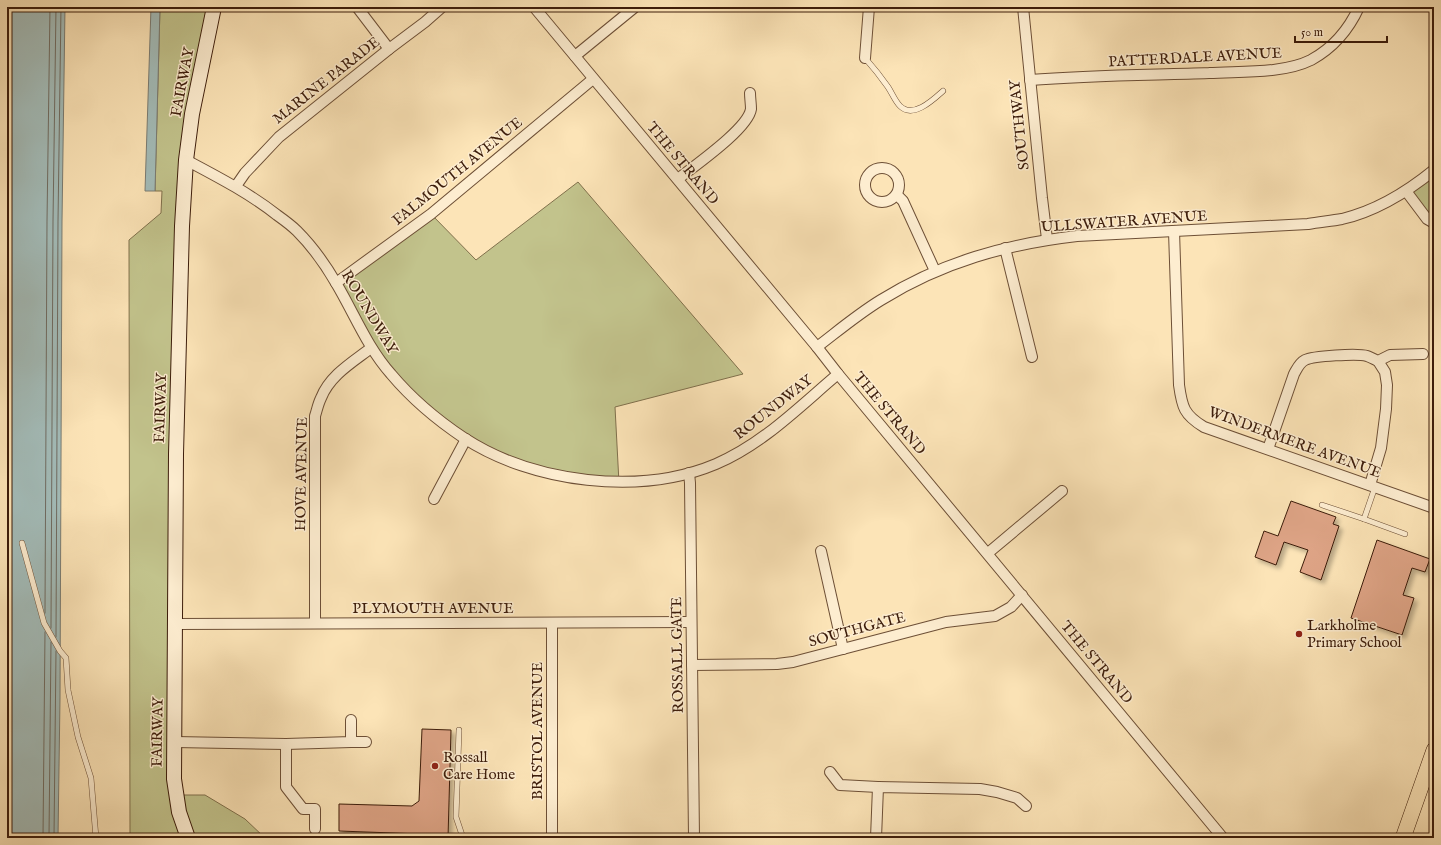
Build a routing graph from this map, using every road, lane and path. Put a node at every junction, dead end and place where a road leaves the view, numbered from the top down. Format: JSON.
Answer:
{"nodes":[{"id":1,"x":214,"y":7,"type":"edge"},
{"id":2,"x":357,"y":7,"type":"edge"},
{"id":3,"x":442,"y":7,"type":"edge"},
{"id":4,"x":534,"y":7,"type":"edge"},
{"id":5,"x":635,"y":7,"type":"edge"},
{"id":6,"x":869,"y":7,"type":"edge"},
{"id":7,"x":1023,"y":7,"type":"edge"},
{"id":8,"x":1359,"y":7,"type":"edge"},
{"id":9,"x":389,"y":49,"type":"junction"},
{"id":10,"x":575,"y":56,"type":"junction"},
{"id":11,"x":865,"y":58,"type":"joint"},
{"id":12,"x":593,"y":79,"type":"junction"},
{"id":13,"x":1030,"y":80,"type":"junction"},
{"id":14,"x":943,"y":91,"type":"dead end"},
{"id":15,"x":750,"y":93,"type":"dead end"},
{"id":16,"x":186,"y":160,"type":"junction"},
{"id":17,"x":1434,"y":170,"type":"edge"},
{"id":18,"x":678,"y":179,"type":"junction"},
{"id":19,"x":236,"y":186,"type":"junction"},
{"id":20,"x":1406,"y":191,"type":"junction"},
{"id":21,"x":897,"y":195,"type":"dead end"},
{"id":22,"x":1434,"y":222,"type":"edge"},
{"id":23,"x":1174,"y":231,"type":"junction"},
{"id":24,"x":1047,"y":239,"type":"junction"},
{"id":25,"x":1005,"y":248,"type":"junction"},
{"id":26,"x":935,"y":271,"type":"junction"},
{"id":27,"x":336,"y":283,"type":"junction"},
{"id":28,"x":817,"y":347,"type":"junction"},
{"id":29,"x":371,"y":348,"type":"junction"},
{"id":30,"x":1424,"y":354,"type":"dead end"},
{"id":31,"x":1032,"y":358,"type":"dead end"},
{"id":32,"x":1378,"y":361,"type":"junction"},
{"id":33,"x":838,"y":374,"type":"junction"},
{"id":34,"x":466,"y":439,"type":"junction"},
{"id":35,"x":1268,"y":450,"type":"junction"},
{"id":36,"x":689,"y":473,"type":"junction"},
{"id":37,"x":1372,"y":486,"type":"junction"},
{"id":38,"x":1062,"y":491,"type":"dead end"},
{"id":39,"x":434,"y":499,"type":"dead end"},
{"id":40,"x":1322,"y":505,"type":"dead end"},
{"id":41,"x":1434,"y":508,"type":"edge"},
{"id":42,"x":1364,"y":519,"type":"junction"},
{"id":43,"x":1404,"y":534,"type":"dead end"},
{"id":44,"x":22,"y":543,"type":"dead end"},
{"id":45,"x":821,"y":551,"type":"dead end"},
{"id":46,"x":988,"y":553,"type":"junction"},
{"id":47,"x":1022,"y":595,"type":"junction"},
{"id":48,"x":691,"y":622,"type":"junction"},
{"id":49,"x":315,"y":623,"type":"junction"},
{"id":50,"x":552,"y":623,"type":"junction"},
{"id":51,"x":175,"y":624,"type":"junction"},
{"id":52,"x":843,"y":649,"type":"junction"},
{"id":53,"x":692,"y":665,"type":"junction"},
{"id":54,"x":351,"y":720,"type":"dead end"},
{"id":55,"x":460,"y":730,"type":"dead end"},
{"id":56,"x":175,"y":742,"type":"junction"},
{"id":57,"x":351,"y":742,"type":"junction"},
{"id":58,"x":366,"y":742,"type":"dead end"},
{"id":59,"x":286,"y":744,"type":"junction"},
{"id":60,"x":1434,"y":750,"type":"edge"},
{"id":61,"x":830,"y":772,"type":"dead end"},
{"id":62,"x":878,"y":786,"type":"junction"},
{"id":63,"x":1026,"y":806,"type":"dead end"},
{"id":64,"x":315,"y":829,"type":"dead end"},
{"id":65,"x":96,"y":838,"type":"edge"},
{"id":66,"x":188,"y":838,"type":"edge"},
{"id":67,"x":463,"y":838,"type":"edge"},
{"id":68,"x":552,"y":838,"type":"edge"},
{"id":69,"x":694,"y":838,"type":"edge"},
{"id":70,"x":876,"y":838,"type":"edge"},
{"id":71,"x":1223,"y":838,"type":"edge"},
{"id":72,"x":1403,"y":838,"type":"edge"}],
"edges":[{"from":1,"to":16,"type":"street","name":"FAIRWAY"},
{"from":2,"to":9,"type":"street"},
{"from":3,"to":9,"type":"street","name":"MARINE PARADE"},
{"from":4,"to":10,"type":"street","name":"THE STRAND"},
{"from":5,"to":10,"type":"street"},
{"from":6,"to":11,"type":"street"},
{"from":7,"to":13,"type":"street","name":"SOUTHWAY"},
{"from":8,"to":13,"type":"street","name":"PATTERDALE AVENUE"},
{"from":9,"to":19,"type":"street","name":"MARINE PARADE"},
{"from":10,"to":12,"type":"street","name":"THE STRAND"},
{"from":11,"to":14,"type":"lane"},
{"from":12,"to":18,"type":"street","name":"THE STRAND"},
{"from":12,"to":27,"type":"street","name":"FALMOUTH AVENUE"},
{"from":13,"to":24,"type":"street","name":"SOUTHWAY"},
{"from":15,"to":18,"type":"street"},
{"from":16,"to":19,"type":"street","name":"ROUNDWAY"},
{"from":16,"to":51,"type":"street","name":"FAIRWAY"},
{"from":17,"to":20,"type":"street","name":"ULLSWATER AVENUE"},
{"from":18,"to":28,"type":"street","name":"THE STRAND"},
{"from":19,"to":27,"type":"street","name":"ROUNDWAY"},
{"from":20,"to":22,"type":"street"},
{"from":20,"to":23,"type":"street","name":"ULLSWATER AVENUE"},
{"from":21,"to":26,"type":"street"},
{"from":23,"to":24,"type":"street","name":"ULLSWATER AVENUE"},
{"from":23,"to":35,"type":"street","name":"WINDERMERE AVENUE"},
{"from":24,"to":25,"type":"street","name":"ULLSWATER AVENUE"},
{"from":25,"to":26,"type":"street","name":"ULLSWATER AVENUE"},
{"from":25,"to":31,"type":"street"},
{"from":26,"to":28,"type":"street","name":"ULLSWATER AVENUE"},
{"from":27,"to":29,"type":"street","name":"ROUNDWAY"},
{"from":28,"to":33,"type":"street","name":"THE STRAND"},
{"from":29,"to":34,"type":"street","name":"ROUNDWAY"},
{"from":29,"to":49,"type":"street","name":"HOVE AVENUE"},
{"from":30,"to":32,"type":"street"},
{"from":32,"to":35,"type":"street"},
{"from":32,"to":37,"type":"street"},
{"from":33,"to":36,"type":"street","name":"ROUNDWAY"},
{"from":33,"to":46,"type":"street","name":"THE STRAND"},
{"from":34,"to":36,"type":"street","name":"ROUNDWAY"},
{"from":34,"to":39,"type":"street"},
{"from":35,"to":37,"type":"street","name":"WINDERMERE AVENUE"},
{"from":36,"to":48,"type":"street","name":"ROSSALL GATE"},
{"from":37,"to":41,"type":"street","name":"WINDERMERE AVENUE"},
{"from":37,"to":42,"type":"lane"},
{"from":38,"to":46,"type":"street"},
{"from":40,"to":42,"type":"lane"},
{"from":42,"to":43,"type":"lane"},
{"from":44,"to":65,"type":"lane"},
{"from":45,"to":52,"type":"street"},
{"from":46,"to":47,"type":"street","name":"THE STRAND"},
{"from":47,"to":52,"type":"street","name":"SOUTHGATE"},
{"from":47,"to":71,"type":"street","name":"THE STRAND"},
{"from":48,"to":50,"type":"street","name":"PLYMOUTH AVENUE"},
{"from":48,"to":53,"type":"street","name":"ROSSALL GATE"},
{"from":49,"to":50,"type":"street","name":"PLYMOUTH AVENUE"},
{"from":49,"to":51,"type":"street","name":"PLYMOUTH AVENUE"},
{"from":50,"to":68,"type":"street","name":"BRISTOL AVENUE"},
{"from":51,"to":56,"type":"street","name":"FAIRWAY"},
{"from":52,"to":53,"type":"street","name":"SOUTHGATE"},
{"from":53,"to":69,"type":"street","name":"ROSSALL GATE"},
{"from":54,"to":57,"type":"street"},
{"from":55,"to":67,"type":"lane"},
{"from":56,"to":59,"type":"street"},
{"from":56,"to":66,"type":"street","name":"FAIRWAY"},
{"from":57,"to":58,"type":"street"},
{"from":57,"to":59,"type":"street"},
{"from":59,"to":64,"type":"street"},
{"from":60,"to":72,"type":"main road"},
{"from":61,"to":62,"type":"street"},
{"from":62,"to":63,"type":"street"},
{"from":62,"to":70,"type":"street"}]}
